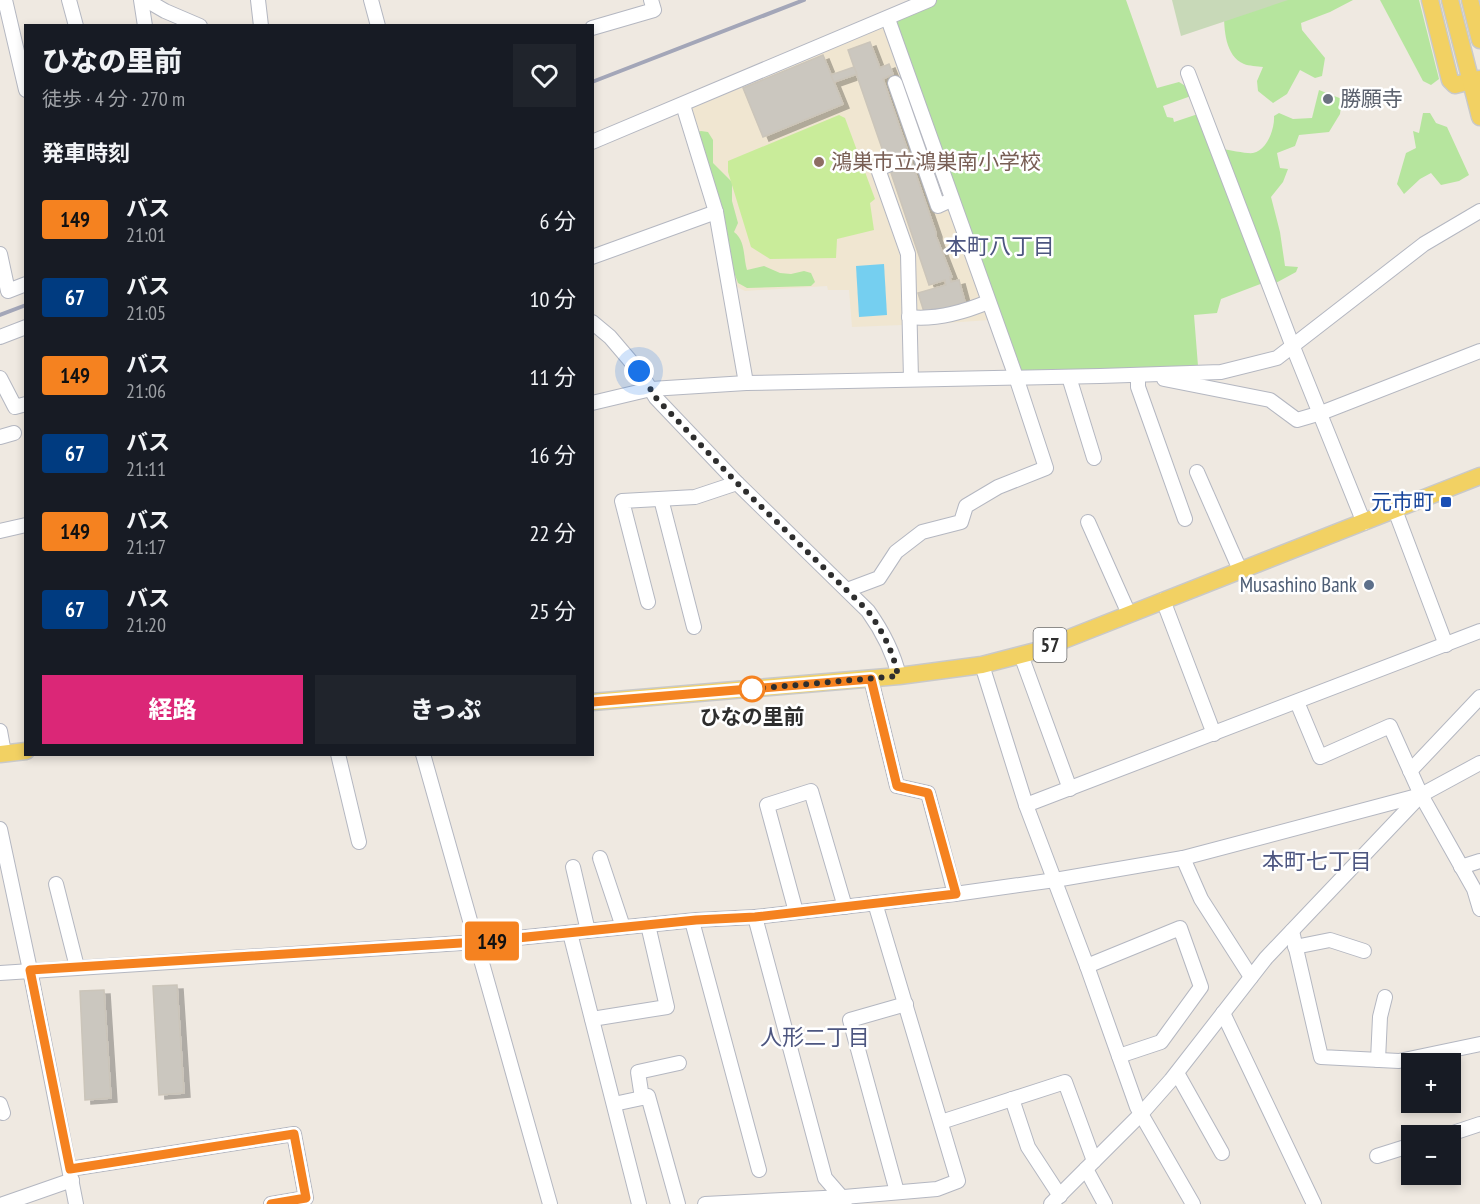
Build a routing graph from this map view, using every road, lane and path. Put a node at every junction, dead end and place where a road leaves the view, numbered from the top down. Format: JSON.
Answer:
{"nodes":[{"id":1,"x":69,"y":0,"type":"edge"},
{"id":2,"x":141,"y":0,"type":"edge"},
{"id":3,"x":146,"y":0,"type":"edge"},
{"id":4,"x":258,"y":0,"type":"edge"},
{"id":5,"x":651,"y":0,"type":"edge"},
{"id":6,"x":929,"y":0,"type":"edge"},
{"id":7,"x":1430,"y":0,"type":"edge"},
{"id":8,"x":1450,"y":0,"type":"edge"},
{"id":9,"x":1470,"y":0,"type":"edge"},
{"id":10,"x":374,"y":1,"type":"edge"},
{"id":11,"x":4,"y":4,"type":"edge"},
{"id":12,"x":168,"y":5,"type":"edge"},
{"id":13,"x":888,"y":19,"type":"junction"},
{"id":14,"x":75,"y":24,"type":"edge"},
{"id":15,"x":145,"y":24,"type":"edge"},
{"id":16,"x":197,"y":24,"type":"edge"},
{"id":17,"x":261,"y":24,"type":"edge"},
{"id":18,"x":378,"y":24,"type":"edge"},
{"id":19,"x":594,"y":27,"type":"edge"},
{"id":20,"x":1480,"y":40,"type":"edge"},
{"id":21,"x":1188,"y":73,"type":"dead end"},
{"id":22,"x":1475,"y":81,"type":"edge"},
{"id":23,"x":24,"y":82,"type":"edge"},
{"id":24,"x":895,"y":83,"type":"dead end"},
{"id":25,"x":683,"y":105,"type":"junction"},
{"id":26,"x":1480,"y":117,"type":"edge"},
{"id":27,"x":594,"y":141,"type":"edge"},
{"id":28,"x":895,"y":162,"type":"dead end"},
{"id":29,"x":951,"y":200,"type":"junction"},
{"id":30,"x":716,"y":212,"type":"junction"},
{"id":31,"x":1479,"y":212,"type":"edge"},
{"id":32,"x":0,"y":254,"type":"edge"},
{"id":33,"x":594,"y":256,"type":"edge"},
{"id":34,"x":24,"y":286,"type":"edge"},
{"id":35,"x":988,"y":302,"type":"junction"},
{"id":36,"x":909,"y":317,"type":"junction"},
{"id":37,"x":594,"y":324,"type":"edge"},
{"id":38,"x":24,"y":328,"type":"edge"},
{"id":39,"x":0,"y":337,"type":"edge"},
{"id":40,"x":1293,"y":347,"type":"junction"},
{"id":41,"x":1480,"y":351,"type":"edge"},
{"id":42,"x":1144,"y":374,"type":"junction"},
{"id":43,"x":1016,"y":377,"type":"junction"},
{"id":44,"x":1069,"y":377,"type":"junction"},
{"id":45,"x":0,"y":378,"type":"edge"},
{"id":46,"x":911,"y":379,"type":"junction"},
{"id":47,"x":746,"y":383,"type":"junction"},
{"id":48,"x":651,"y":389,"type":"junction"},
{"id":49,"x":594,"y":403,"type":"edge"},
{"id":50,"x":24,"y":404,"type":"edge"},
{"id":51,"x":1321,"y":413,"type":"junction"},
{"id":52,"x":14,"y":433,"type":"dead end"},
{"id":53,"x":0,"y":437,"type":"edge"},
{"id":54,"x":1094,"y":458,"type":"dead end"},
{"id":55,"x":1197,"y":472,"type":"dead end"},
{"id":56,"x":1480,"y":476,"type":"edge"},
{"id":57,"x":737,"y":483,"type":"junction"},
{"id":58,"x":661,"y":499,"type":"junction"},
{"id":59,"x":1395,"y":510,"type":"junction"},
{"id":60,"x":1185,"y":519,"type":"dead end"},
{"id":61,"x":1088,"y":522,"type":"dead end"},
{"id":62,"x":1364,"y":523,"type":"junction"},
{"id":63,"x":24,"y":525,"type":"edge"},
{"id":64,"x":0,"y":531,"type":"edge"},
{"id":65,"x":1240,"y":570,"type":"junction"},
{"id":66,"x":847,"y":590,"type":"junction"},
{"id":67,"x":1163,"y":600,"type":"junction"},
{"id":68,"x":648,"y":602,"type":"dead end"},
{"id":69,"x":1129,"y":614,"type":"junction"},
{"id":70,"x":694,"y":627,"type":"dead end"},
{"id":71,"x":1480,"y":631,"type":"edge"},
{"id":72,"x":1446,"y":645,"type":"junction"},
{"id":73,"x":1021,"y":655,"type":"junction"},
{"id":74,"x":982,"y":665,"type":"junction"},
{"id":75,"x":898,"y":676,"type":"junction"},
{"id":76,"x":871,"y":679,"type":"junction"},
{"id":77,"x":1480,"y":697,"type":"edge"},
{"id":78,"x":594,"y":702,"type":"edge"},
{"id":79,"x":1297,"y":702,"type":"junction"},
{"id":80,"x":0,"y":731,"type":"edge"},
{"id":81,"x":1214,"y":734,"type":"junction"},
{"id":82,"x":24,"y":751,"type":"edge"},
{"id":83,"x":2,"y":753,"type":"edge"},
{"id":84,"x":338,"y":756,"type":"edge"},
{"id":85,"x":424,"y":756,"type":"edge"},
{"id":86,"x":1480,"y":763,"type":"edge"},
{"id":87,"x":1410,"y":771,"type":"junction"},
{"id":88,"x":1070,"y":789,"type":"junction"},
{"id":89,"x":1421,"y":795,"type":"junction"},
{"id":90,"x":1026,"y":805,"type":"junction"},
{"id":91,"x":0,"y":829,"type":"edge"},
{"id":92,"x":359,"y":842,"type":"dead end"},
{"id":93,"x":600,"y":858,"type":"dead end"},
{"id":94,"x":1183,"y":858,"type":"junction"},
{"id":95,"x":1480,"y":861,"type":"edge"},
{"id":96,"x":573,"y":867,"type":"dead end"},
{"id":97,"x":1461,"y":867,"type":"junction"},
{"id":98,"x":1055,"y":880,"type":"junction"},
{"id":99,"x":56,"y":884,"type":"dead end"},
{"id":100,"x":956,"y":894,"type":"junction"},
{"id":101,"x":875,"y":903,"type":"junction"},
{"id":102,"x":846,"y":906,"type":"junction"},
{"id":103,"x":1480,"y":909,"type":"edge"},
{"id":104,"x":796,"y":912,"type":"junction"},
{"id":105,"x":755,"y":917,"type":"junction"},
{"id":106,"x":692,"y":921,"type":"junction"},
{"id":107,"x":648,"y":925,"type":"junction"},
{"id":108,"x":623,"y":927,"type":"junction"},
{"id":109,"x":588,"y":931,"type":"junction"},
{"id":110,"x":1292,"y":931,"type":"junction"},
{"id":111,"x":570,"y":933,"type":"junction"},
{"id":112,"x":477,"y":942,"type":"junction"},
{"id":113,"x":1295,"y":947,"type":"junction"},
{"id":114,"x":1364,"y":951,"type":"dead end"},
{"id":115,"x":1088,"y":966,"type":"junction"},
{"id":116,"x":77,"y":967,"type":"junction"},
{"id":117,"x":30,"y":970,"type":"junction"},
{"id":118,"x":0,"y":973,"type":"edge"},
{"id":119,"x":1251,"y":977,"type":"junction"},
{"id":120,"x":1385,"y":996,"type":"dead end"},
{"id":121,"x":906,"y":1004,"type":"junction"},
{"id":122,"x":1223,"y":1013,"type":"junction"},
{"id":123,"x":592,"y":1019,"type":"junction"},
{"id":124,"x":1480,"y":1044,"type":"edge"},
{"id":125,"x":1119,"y":1056,"type":"junction"},
{"id":126,"x":1378,"y":1060,"type":"junction"},
{"id":127,"x":679,"y":1063,"type":"dead end"},
{"id":128,"x":1177,"y":1073,"type":"junction"},
{"id":129,"x":642,"y":1098,"type":"junction"},
{"id":130,"x":1012,"y":1099,"type":"junction"},
{"id":131,"x":614,"y":1104,"type":"junction"},
{"id":132,"x":1141,"y":1114,"type":"junction"},
{"id":133,"x":941,"y":1122,"type":"junction"},
{"id":134,"x":1480,"y":1124,"type":"edge"},
{"id":135,"x":1461,"y":1130,"type":"edge"},
{"id":136,"x":1401,"y":1148,"type":"edge"},
{"id":137,"x":1222,"y":1153,"type":"dead end"},
{"id":138,"x":1377,"y":1156,"type":"dead end"},
{"id":139,"x":1090,"y":1165,"type":"junction"},
{"id":140,"x":759,"y":1170,"type":"dead end"},
{"id":141,"x":71,"y":1175,"type":"junction"},
{"id":142,"x":897,"y":1192,"type":"junction"},
{"id":143,"x":845,"y":1200,"type":"edge"},
{"id":144,"x":1056,"y":1200,"type":"edge"},
{"id":145,"x":761,"y":1203,"type":"edge"},
{"id":146,"x":3,"y":1204,"type":"edge"},
{"id":147,"x":76,"y":1204,"type":"edge"},
{"id":148,"x":271,"y":1204,"type":"edge"},
{"id":149,"x":550,"y":1204,"type":"edge"},
{"id":150,"x":639,"y":1204,"type":"edge"},
{"id":151,"x":678,"y":1204,"type":"edge"},
{"id":152,"x":705,"y":1204,"type":"edge"},
{"id":153,"x":1105,"y":1204,"type":"edge"},
{"id":154,"x":1193,"y":1204,"type":"edge"},
{"id":155,"x":1314,"y":1204,"type":"edge"}],
"edges":[{"from":1,"to":14,"type":"street"},
{"from":2,"to":15,"type":"street"},
{"from":3,"to":12,"type":"street"},
{"from":4,"to":17,"type":"street"},
{"from":5,"to":19,"type":"street"},
{"from":6,"to":13,"type":"street"},
{"from":7,"to":22,"type":"main road"},
{"from":8,"to":22,"type":"main road"},
{"from":9,"to":20,"type":"main road"},
{"from":10,"to":18,"type":"street"},
{"from":11,"to":23,"type":"street"},
{"from":12,"to":16,"type":"street"},
{"from":13,"to":25,"type":"street"},
{"from":13,"to":29,"type":"street"},
{"from":21,"to":40,"type":"street"},
{"from":22,"to":26,"type":"main road"},
{"from":24,"to":29,"type":"street"},
{"from":25,"to":27,"type":"street"},
{"from":25,"to":30,"type":"street"},
{"from":28,"to":36,"type":"street"},
{"from":29,"to":35,"type":"street"},
{"from":30,"to":33,"type":"street"},
{"from":30,"to":47,"type":"street"},
{"from":31,"to":40,"type":"street"},
{"from":32,"to":34,"type":"street"},
{"from":35,"to":36,"type":"street"},
{"from":35,"to":43,"type":"street"},
{"from":36,"to":46,"type":"street"},
{"from":37,"to":48,"type":"street"},
{"from":38,"to":39,"type":"street"},
{"from":40,"to":42,"type":"street"},
{"from":40,"to":51,"type":"street"},
{"from":41,"to":51,"type":"street"},
{"from":42,"to":44,"type":"street"},
{"from":42,"to":51,"type":"street"},
{"from":42,"to":60,"type":"street"},
{"from":43,"to":44,"type":"street"},
{"from":43,"to":46,"type":"street"},
{"from":43,"to":66,"type":"street"},
{"from":44,"to":54,"type":"street"},
{"from":45,"to":50,"type":"street"},
{"from":46,"to":47,"type":"street"},
{"from":47,"to":48,"type":"street"},
{"from":48,"to":49,"type":"street"},
{"from":48,"to":57,"type":"street"},
{"from":51,"to":62,"type":"street"},
{"from":52,"to":53,"type":"street"},
{"from":55,"to":65,"type":"street"},
{"from":56,"to":59,"type":"main road","number":"57"},
{"from":57,"to":58,"type":"street"},
{"from":57,"to":66,"type":"street"},
{"from":58,"to":68,"type":"street"},
{"from":58,"to":70,"type":"street"},
{"from":59,"to":62,"type":"main road","number":"57"},
{"from":59,"to":72,"type":"street"},
{"from":61,"to":69,"type":"street"},
{"from":62,"to":65,"type":"main road","number":"57"},
{"from":63,"to":64,"type":"street"},
{"from":65,"to":67,"type":"main road","number":"57"},
{"from":66,"to":75,"type":"street"},
{"from":67,"to":69,"type":"main road","number":"57"},
{"from":67,"to":81,"type":"street"},
{"from":69,"to":73,"type":"main road","number":"57"},
{"from":71,"to":72,"type":"street"},
{"from":72,"to":79,"type":"street"},
{"from":73,"to":74,"type":"main road","number":"57"},
{"from":73,"to":88,"type":"street"},
{"from":74,"to":75,"type":"main road","number":"57"},
{"from":74,"to":90,"type":"street"},
{"from":75,"to":76,"type":"main road","number":"57"},
{"from":76,"to":78,"type":"main road","number":"57"},
{"from":76,"to":100,"type":"street"},
{"from":77,"to":87,"type":"street"},
{"from":79,"to":81,"type":"street"},
{"from":79,"to":87,"type":"street"},
{"from":80,"to":83,"type":"street"},
{"from":81,"to":88,"type":"street"},
{"from":82,"to":83,"type":"main road"},
{"from":84,"to":92,"type":"street"},
{"from":85,"to":112,"type":"street"},
{"from":86,"to":89,"type":"street"},
{"from":87,"to":89,"type":"street"},
{"from":88,"to":90,"type":"street"},
{"from":89,"to":94,"type":"street"},
{"from":89,"to":97,"type":"street"},
{"from":89,"to":110,"type":"street"},
{"from":90,"to":98,"type":"street"},
{"from":91,"to":117,"type":"street"},
{"from":93,"to":108,"type":"street"},
{"from":94,"to":98,"type":"street"},
{"from":94,"to":119,"type":"street"},
{"from":95,"to":97,"type":"street"},
{"from":96,"to":109,"type":"street"},
{"from":97,"to":103,"type":"street"},
{"from":98,"to":100,"type":"street"},
{"from":98,"to":115,"type":"street"},
{"from":99,"to":116,"type":"street"},
{"from":100,"to":101,"type":"street"},
{"from":101,"to":102,"type":"street"},
{"from":101,"to":121,"type":"street"},
{"from":102,"to":104,"type":"street"},
{"from":102,"to":104,"type":"street"},
{"from":104,"to":105,"type":"street"},
{"from":105,"to":106,"type":"street"},
{"from":105,"to":143,"type":"street"},
{"from":106,"to":107,"type":"street"},
{"from":106,"to":140,"type":"street"},
{"from":107,"to":108,"type":"street"},
{"from":107,"to":123,"type":"street"},
{"from":108,"to":109,"type":"street"},
{"from":109,"to":111,"type":"street"},
{"from":110,"to":113,"type":"street"},
{"from":110,"to":119,"type":"street"},
{"from":111,"to":112,"type":"street"},
{"from":111,"to":123,"type":"street"},
{"from":112,"to":116,"type":"street"},
{"from":112,"to":149,"type":"street"},
{"from":113,"to":114,"type":"street"},
{"from":113,"to":126,"type":"street"},
{"from":115,"to":125,"type":"street"},
{"from":115,"to":125,"type":"street"},
{"from":116,"to":117,"type":"street"},
{"from":117,"to":118,"type":"street"},
{"from":117,"to":141,"type":"street"},
{"from":119,"to":122,"type":"street"},
{"from":120,"to":126,"type":"street"},
{"from":121,"to":133,"type":"street"},
{"from":121,"to":142,"type":"street"},
{"from":122,"to":128,"type":"street"},
{"from":122,"to":155,"type":"street"},
{"from":123,"to":131,"type":"street"},
{"from":124,"to":126,"type":"street"},
{"from":125,"to":132,"type":"street"},
{"from":127,"to":129,"type":"street"},
{"from":128,"to":132,"type":"street"},
{"from":128,"to":137,"type":"street"},
{"from":129,"to":131,"type":"street"},
{"from":129,"to":151,"type":"street"},
{"from":130,"to":133,"type":"street"},
{"from":130,"to":139,"type":"street"},
{"from":130,"to":144,"type":"street"},
{"from":131,"to":150,"type":"street"},
{"from":132,"to":139,"type":"street"},
{"from":132,"to":154,"type":"street"},
{"from":133,"to":142,"type":"street"},
{"from":134,"to":135,"type":"street"},
{"from":136,"to":138,"type":"street"},
{"from":139,"to":144,"type":"street"},
{"from":139,"to":153,"type":"street"},
{"from":141,"to":146,"type":"street"},
{"from":141,"to":147,"type":"street"},
{"from":141,"to":148,"type":"street"},
{"from":142,"to":143,"type":"street"},
{"from":143,"to":145,"type":"street"},
{"from":145,"to":152,"type":"street"}]}
